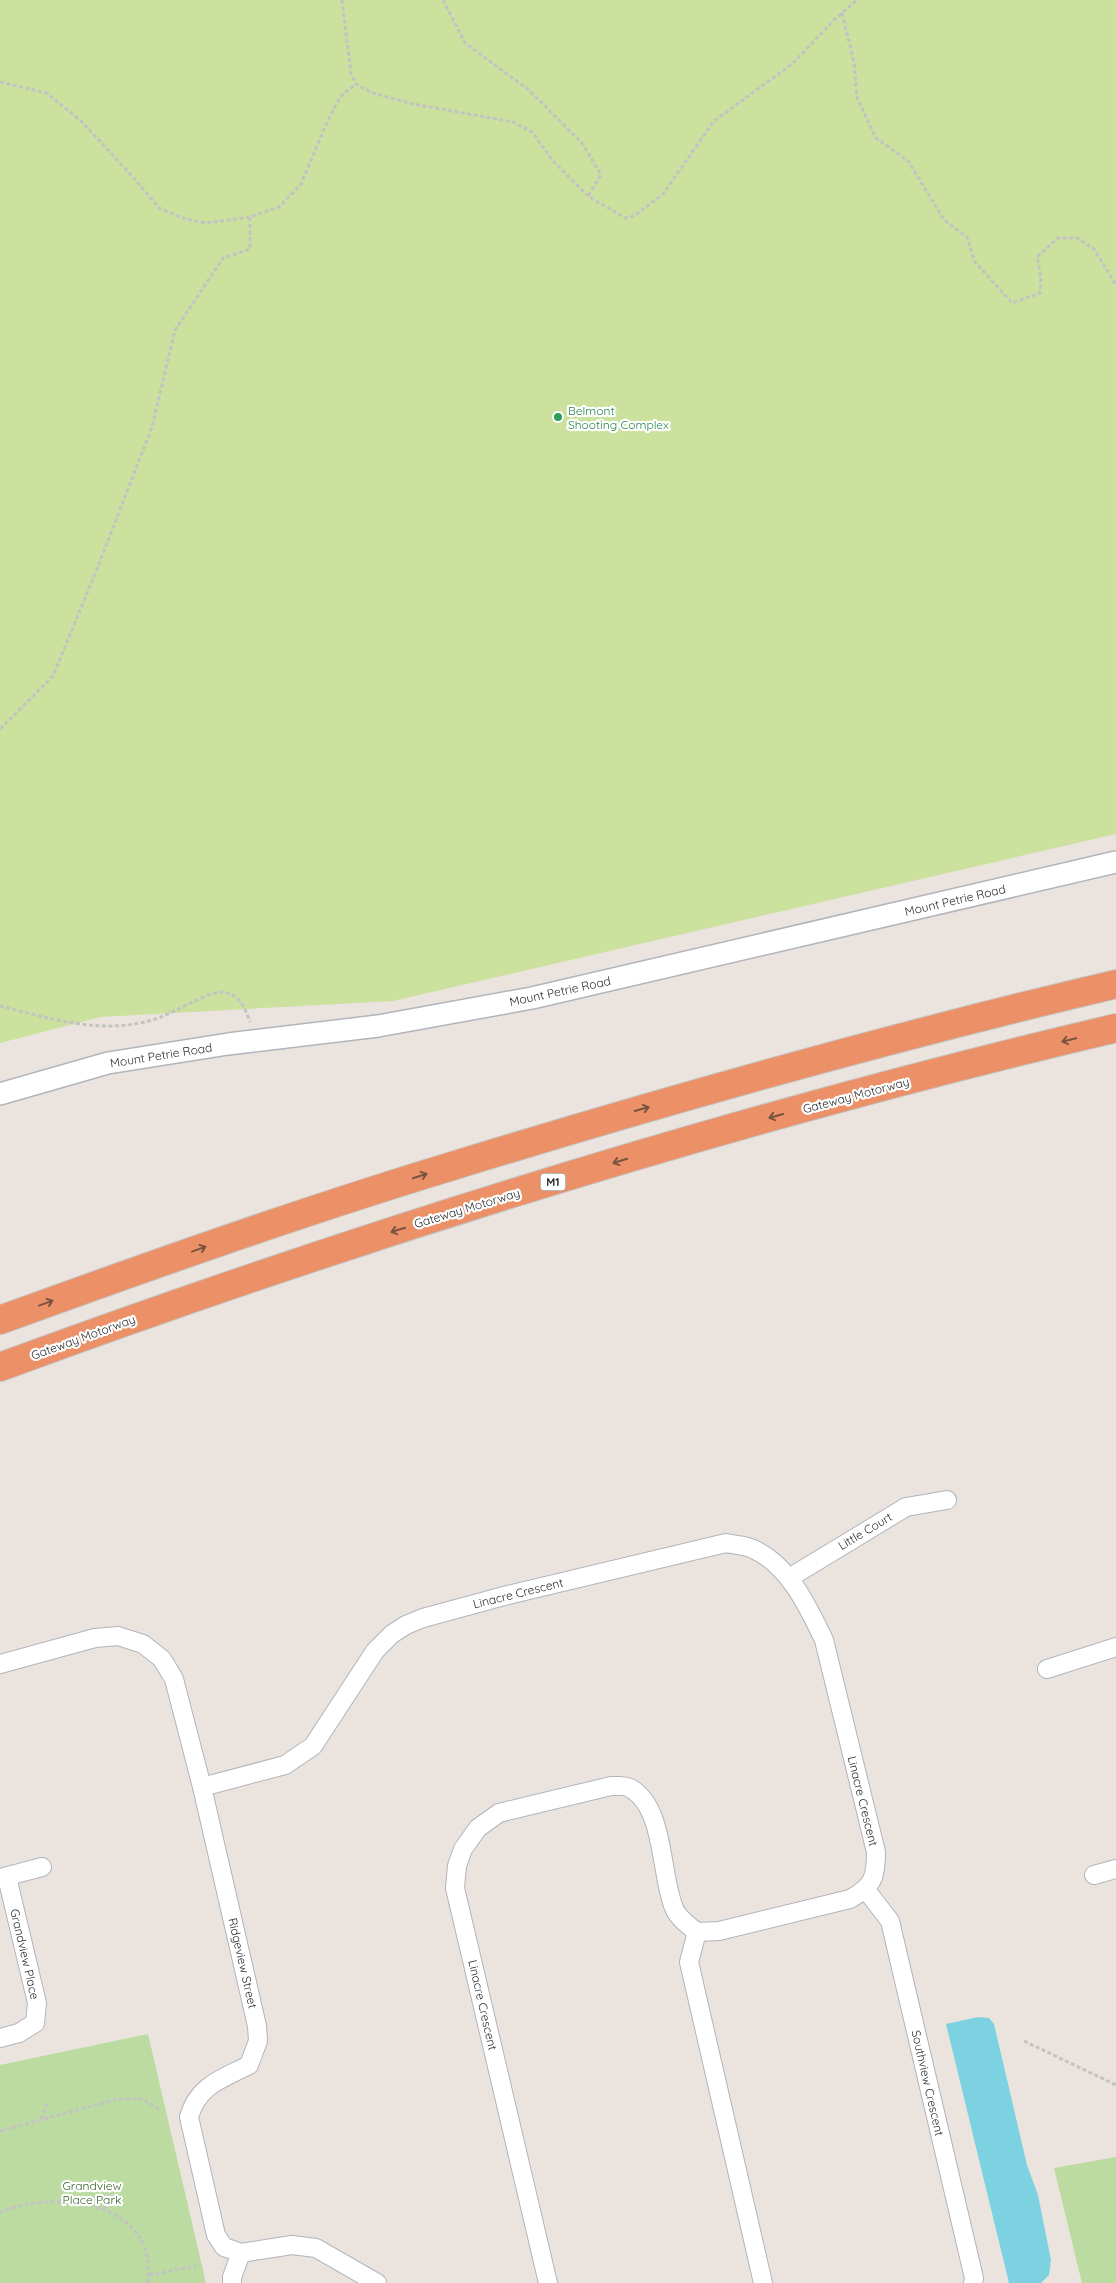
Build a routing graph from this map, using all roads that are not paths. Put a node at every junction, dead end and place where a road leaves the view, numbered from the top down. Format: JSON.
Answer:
{"nodes":[{"id":1,"x":1116,"y":862,"type":"edge"},
{"id":2,"x":1116,"y":984,"type":"edge"},
{"id":3,"x":1116,"y":1028,"type":"edge"},
{"id":4,"x":0,"y":1094,"type":"edge"},
{"id":5,"x":0,"y":1320,"type":"edge"},
{"id":6,"x":0,"y":1367,"type":"edge"},
{"id":7,"x":947,"y":1500,"type":"dead end"},
{"id":8,"x":789,"y":1578,"type":"junction"},
{"id":9,"x":1116,"y":1647,"type":"edge"},
{"id":10,"x":0,"y":1664,"type":"edge"},
{"id":11,"x":1047,"y":1669,"type":"dead end"},
{"id":12,"x":202,"y":1787,"type":"junction"},
{"id":13,"x":42,"y":1867,"type":"dead end"},
{"id":14,"x":1116,"y":1870,"type":"edge"},
{"id":15,"x":1094,"y":1875,"type":"dead end"},
{"id":16,"x":3,"y":1877,"type":"edge"},
{"id":17,"x":866,"y":1890,"type":"junction"},
{"id":18,"x":698,"y":1932,"type":"junction"},
{"id":19,"x":0,"y":2038,"type":"edge"},
{"id":20,"x":241,"y":2253,"type":"junction"},
{"id":21,"x":232,"y":2283,"type":"edge"},
{"id":22,"x":377,"y":2283,"type":"edge"},
{"id":23,"x":548,"y":2283,"type":"edge"},
{"id":24,"x":763,"y":2283,"type":"edge"},
{"id":25,"x":974,"y":2283,"type":"edge"}],
"edges":[{"from":1,"to":4,"type":"street","name":"Mount Petrie Road"},
{"from":5,"to":2,"type":"highway","one_way":true},
{"from":3,"to":6,"type":"highway","name":"Gateway Motorway","number":"M1","one_way":true},
{"from":7,"to":8,"type":"street","name":"Little Court"},
{"from":8,"to":12,"type":"street","name":"Linacre Crescent"},
{"from":8,"to":17,"type":"street","name":"Linacre Crescent"},
{"from":9,"to":11,"type":"street"},
{"from":10,"to":12,"type":"street","name":"Ridgeview Street"},
{"from":12,"to":20,"type":"street","name":"Ridgeview Street"},
{"from":13,"to":16,"type":"street","name":"Grandview Place"},
{"from":14,"to":15,"type":"street"},
{"from":16,"to":19,"type":"street","name":"Grandview Place"},
{"from":17,"to":18,"type":"street"},
{"from":17,"to":25,"type":"street","name":"Southview Crescent"},
{"from":18,"to":23,"type":"street","name":"Linacre Crescent"},
{"from":18,"to":24,"type":"street"},
{"from":20,"to":21,"type":"street"},
{"from":20,"to":22,"type":"street"}]}
